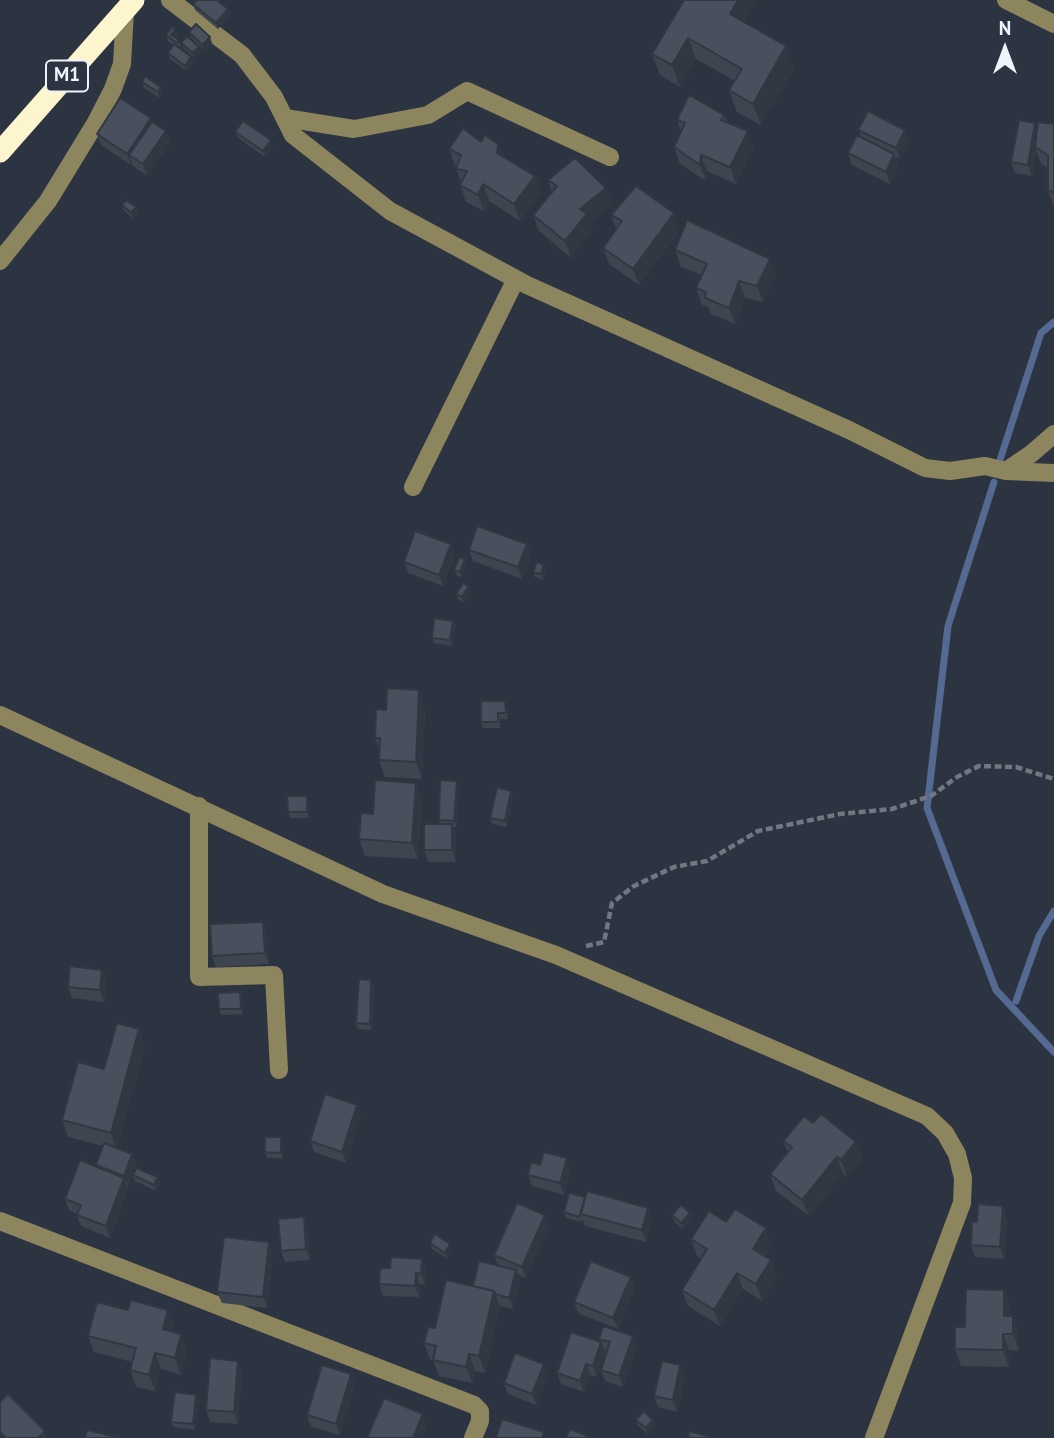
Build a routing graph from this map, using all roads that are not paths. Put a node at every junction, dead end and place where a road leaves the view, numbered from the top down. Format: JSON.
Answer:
{"nodes":[{"id":1,"x":170,"y":0,"type":"edge"},
{"id":2,"x":1006,"y":0,"type":"edge"},
{"id":3,"x":130,"y":5,"type":"edge"},
{"id":4,"x":1054,"y":24,"type":"edge"},
{"id":5,"x":285,"y":118,"type":"junction"},
{"id":6,"x":0,"y":152,"type":"edge"},
{"id":7,"x":610,"y":157,"type":"dead end"},
{"id":8,"x":0,"y":261,"type":"edge"},
{"id":9,"x":516,"y":279,"type":"junction"},
{"id":10,"x":1054,"y":434,"type":"edge"},
{"id":11,"x":1006,"y":471,"type":"junction"},
{"id":12,"x":1054,"y":473,"type":"edge"},
{"id":13,"x":413,"y":487,"type":"dead end"},
{"id":14,"x":0,"y":715,"type":"edge"},
{"id":15,"x":199,"y":806,"type":"junction"},
{"id":16,"x":279,"y":1070,"type":"dead end"},
{"id":17,"x":0,"y":1221,"type":"edge"},
{"id":18,"x":473,"y":1438,"type":"edge"},
{"id":19,"x":874,"y":1438,"type":"edge"}],
"edges":[{"from":1,"to":5,"type":"street"},
{"from":2,"to":4,"type":"street"},
{"from":3,"to":6,"type":"highway","number":"M1"},
{"from":3,"to":8,"type":"street"},
{"from":5,"to":7,"type":"street"},
{"from":5,"to":9,"type":"street"},
{"from":9,"to":11,"type":"street"},
{"from":9,"to":13,"type":"street"},
{"from":10,"to":11,"type":"street"},
{"from":11,"to":12,"type":"street"},
{"from":14,"to":15,"type":"street"},
{"from":15,"to":16,"type":"street"},
{"from":15,"to":19,"type":"street"},
{"from":17,"to":18,"type":"street"}]}
